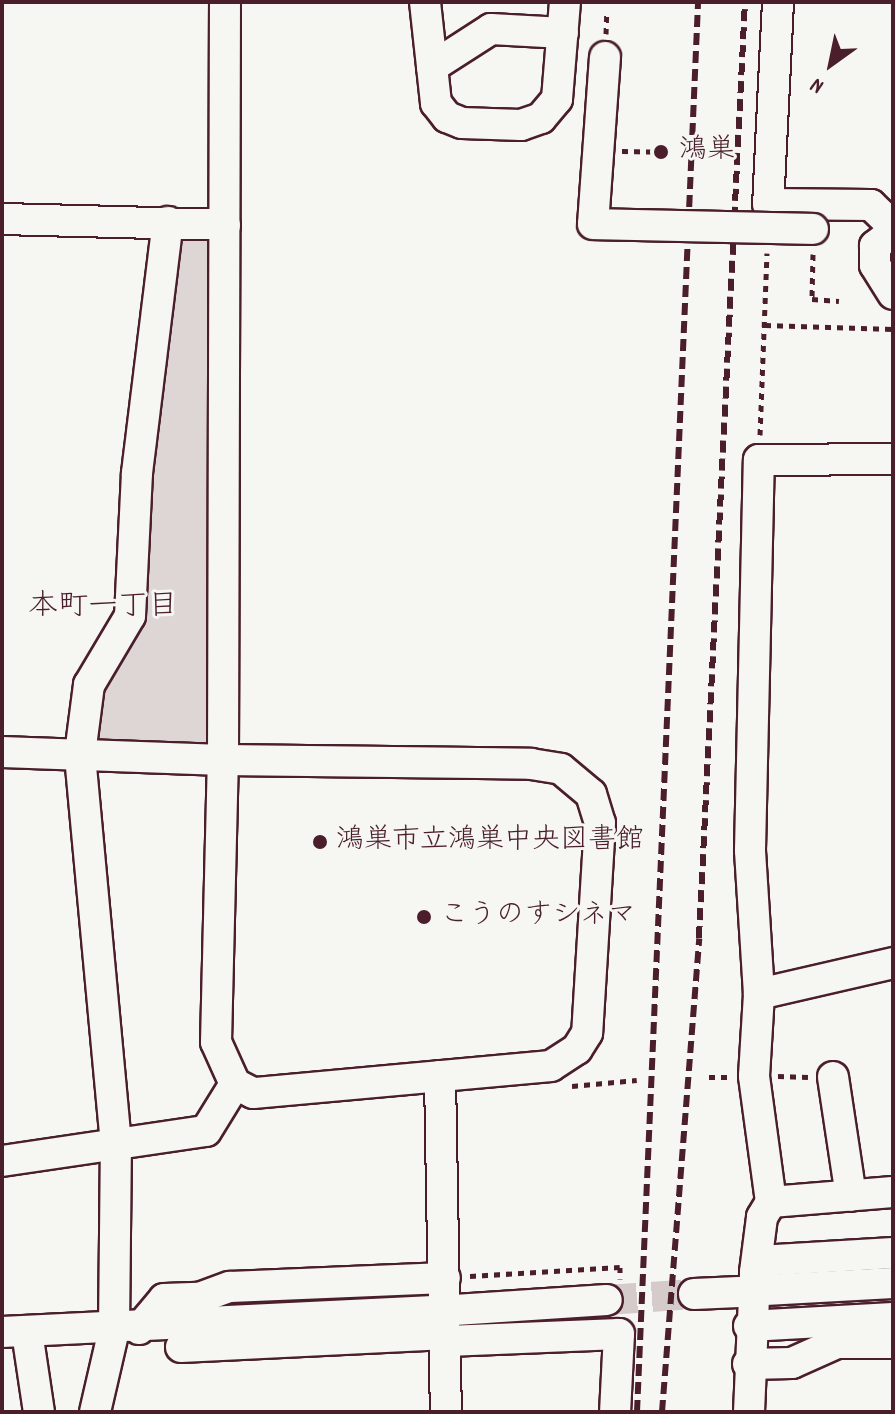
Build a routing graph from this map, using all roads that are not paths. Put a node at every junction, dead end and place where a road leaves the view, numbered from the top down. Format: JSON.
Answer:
{"nodes":[{"id":1,"x":225,"y":2,"type":"edge"},
{"id":2,"x":425,"y":2,"type":"edge"},
{"id":3,"x":565,"y":2,"type":"edge"},
{"id":4,"x":778,"y":2,"type":"edge"},
{"id":5,"x":563,"y":33,"type":"junction"},
{"id":6,"x":605,"y":57,"type":"dead end"},
{"id":7,"x":432,"y":67,"type":"junction"},
{"id":8,"x":2,"y":219,"type":"edge"},
{"id":9,"x":168,"y":222,"type":"junction"},
{"id":10,"x":225,"y":225,"type":"junction"},
{"id":11,"x":893,"y":226,"type":"edge"},
{"id":12,"x":813,"y":229,"type":"road end"},
{"id":13,"x":893,"y":232,"type":"edge"},
{"id":14,"x":893,"y":294,"type":"edge"},
{"id":15,"x":893,"y":459,"type":"edge"},
{"id":16,"x":2,"y":752,"type":"edge"},
{"id":17,"x":80,"y":754,"type":"junction"},
{"id":18,"x":223,"y":760,"type":"junction"},
{"id":19,"x":893,"y":963,"type":"edge"},
{"id":20,"x":759,"y":994,"type":"junction"},
{"id":21,"x":440,"y":1076,"type":"junction"},
{"id":22,"x":833,"y":1077,"type":"dead end"},
{"id":23,"x":235,"y":1084,"type":"junction"},
{"id":24,"x":116,"y":1144,"type":"junction"},
{"id":25,"x":2,"y":1161,"type":"edge"},
{"id":26,"x":893,"y":1192,"type":"edge"},
{"id":27,"x":851,"y":1196,"type":"junction"},
{"id":28,"x":771,"y":1202,"type":"junction"},
{"id":29,"x":893,"y":1253,"type":"edge"},
{"id":30,"x":759,"y":1261,"type":"junction"},
{"id":31,"x":445,"y":1278,"type":"junction"},
{"id":32,"x":893,"y":1283,"type":"edge"},
{"id":33,"x":694,"y":1294,"type":"tunnel mouth"},
{"id":34,"x":607,"y":1300,"type":"tunnel mouth"},
{"id":35,"x":893,"y":1318,"type":"edge"},
{"id":36,"x":446,"y":1324,"type":"junction"},
{"id":37,"x":749,"y":1326,"type":"junction"},
{"id":38,"x":126,"y":1329,"type":"junction"},
{"id":39,"x":15,"y":1332,"type":"edge"},
{"id":40,"x":893,"y":1343,"type":"edge"},
{"id":41,"x":748,"y":1364,"type":"junction"},
{"id":42,"x":39,"y":1412,"type":"edge"},
{"id":43,"x":95,"y":1412,"type":"edge"},
{"id":44,"x":446,"y":1412,"type":"edge"},
{"id":45,"x":615,"y":1412,"type":"edge"},
{"id":46,"x":749,"y":1412,"type":"edge"}],
"edges":[{"from":1,"to":10,"type":"street"},
{"from":2,"to":7,"type":"street"},
{"from":3,"to":5,"type":"street"},
{"from":4,"to":11,"type":"street"},
{"from":5,"to":7,"type":"street"},
{"from":5,"to":7,"type":"street"},
{"from":6,"to":12,"type":"street","bridge":true},
{"from":8,"to":9,"type":"street"},
{"from":9,"to":10,"type":"street"},
{"from":9,"to":17,"type":"street"},
{"from":10,"to":18,"type":"street"},
{"from":13,"to":14,"type":"street"},
{"from":15,"to":20,"type":"street"},
{"from":16,"to":17,"type":"street"},
{"from":17,"to":18,"type":"street"},
{"from":17,"to":24,"type":"street"},
{"from":18,"to":21,"type":"street"},
{"from":18,"to":23,"type":"street"},
{"from":19,"to":20,"type":"street"},
{"from":20,"to":28,"type":"street"},
{"from":21,"to":23,"type":"street"},
{"from":21,"to":31,"type":"street"},
{"from":22,"to":27,"type":"street"},
{"from":23,"to":24,"type":"street"},
{"from":24,"to":25,"type":"street"},
{"from":24,"to":38,"type":"street"},
{"from":26,"to":27,"type":"street"},
{"from":27,"to":28,"type":"street"},
{"from":28,"to":30,"type":"street"},
{"from":29,"to":30,"type":"street"},
{"from":30,"to":37,"type":"street"},
{"from":31,"to":36,"type":"street"},
{"from":31,"to":38,"type":"street"},
{"from":32,"to":33,"type":"street"},
{"from":34,"to":36,"type":"street"},
{"from":35,"to":37,"type":"street"},
{"from":36,"to":38,"type":"street"},
{"from":36,"to":44,"type":"street"},
{"from":36,"to":45,"type":"street"},
{"from":37,"to":41,"type":"street"},
{"from":38,"to":39,"type":"street"},
{"from":38,"to":43,"type":"street"},
{"from":39,"to":42,"type":"street"},
{"from":40,"to":41,"type":"street"},
{"from":41,"to":46,"type":"street"}]}
